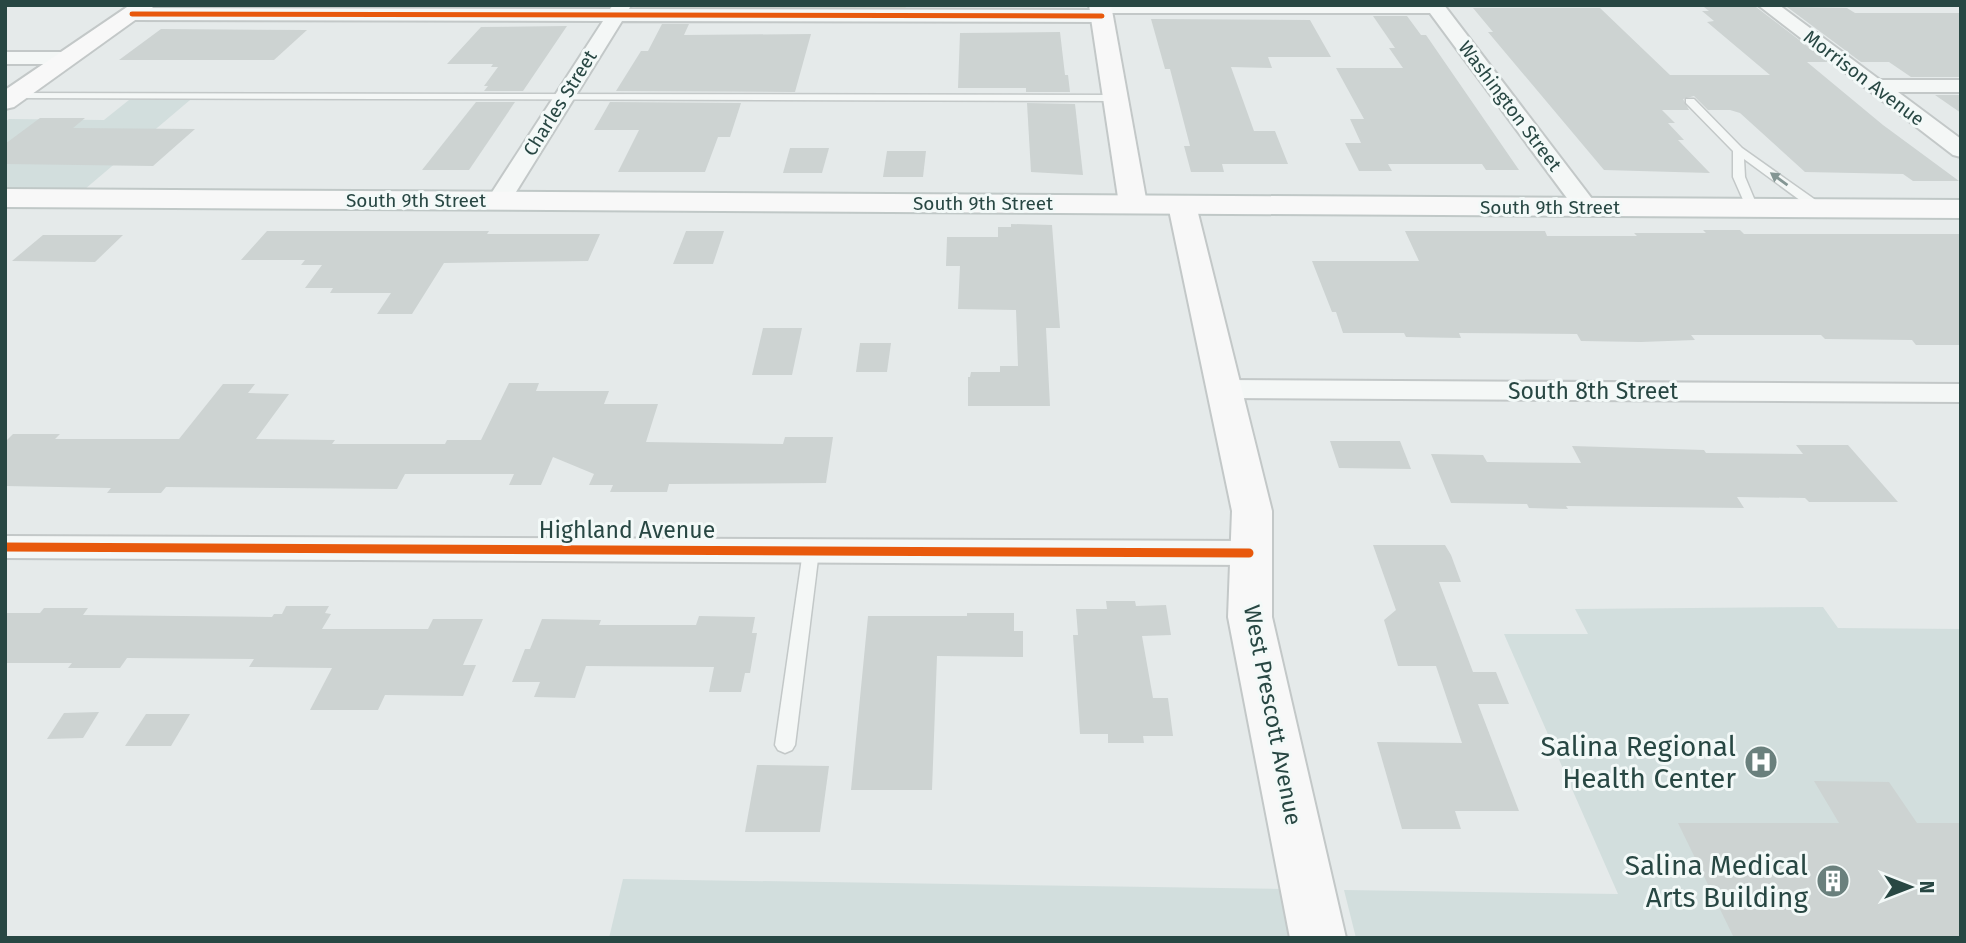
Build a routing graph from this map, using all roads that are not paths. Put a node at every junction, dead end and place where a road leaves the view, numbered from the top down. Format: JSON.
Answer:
{"nodes":[{"id":1,"x":1767,"y":5,"type":"edge"},
{"id":2,"x":1273,"y":6,"type":"edge"},
{"id":3,"x":1434,"y":6,"type":"edge"},
{"id":4,"x":1101,"y":9,"type":"edge"},
{"id":5,"x":139,"y":10,"type":"edge"},
{"id":6,"x":619,"y":11,"type":"edge"},
{"id":7,"x":5,"y":58,"type":"edge"},
{"id":8,"x":68,"y":58,"type":"junction"},
{"id":9,"x":1874,"y":86,"type":"junction"},
{"id":10,"x":1961,"y":86,"type":"edge"},
{"id":11,"x":564,"y":97,"type":"junction"},
{"id":12,"x":1116,"y":98,"type":"junction"},
{"id":13,"x":10,"y":99,"type":"edge"},
{"id":14,"x":1690,"y":101,"type":"dead end"},
{"id":15,"x":1738,"y":150,"type":"junction"},
{"id":16,"x":1961,"y":150,"type":"edge"},
{"id":17,"x":5,"y":198,"type":"edge"},
{"id":18,"x":499,"y":200,"type":"junction"},
{"id":19,"x":1133,"y":204,"type":"junction"},
{"id":20,"x":1182,"y":205,"type":"junction"},
{"id":21,"x":1587,"y":208,"type":"junction"},
{"id":22,"x":1752,"y":208,"type":"junction"},
{"id":23,"x":1820,"y":209,"type":"junction"},
{"id":24,"x":1961,"y":209,"type":"edge"},
{"id":25,"x":1225,"y":389,"type":"junction"},
{"id":26,"x":1961,"y":393,"type":"edge"},
{"id":27,"x":5,"y":547,"type":"edge"},
{"id":28,"x":811,"y":551,"type":"junction"},
{"id":29,"x":1249,"y":553,"type":"junction"},
{"id":30,"x":785,"y":745,"type":"dead end"},
{"id":31,"x":1318,"y":938,"type":"edge"}],
"edges":[{"from":1,"to":9,"type":"street","name":"Morrison Avenue"},
{"from":2,"to":3,"type":"street"},
{"from":2,"to":4,"type":"street"},
{"from":3,"to":21,"type":"street","name":"Washington Street"},
{"from":4,"to":6,"type":"street"},
{"from":4,"to":12,"type":"main road"},
{"from":5,"to":6,"type":"street"},
{"from":5,"to":8,"type":"main road"},
{"from":6,"to":11,"type":"street","name":"Charles Street"},
{"from":7,"to":8,"type":"street"},
{"from":8,"to":13,"type":"main road"},
{"from":9,"to":10,"type":"street"},
{"from":9,"to":16,"type":"street","name":"Morrison Avenue"},
{"from":11,"to":12,"type":"lane"},
{"from":11,"to":13,"type":"lane"},
{"from":11,"to":18,"type":"street","name":"Charles Street"},
{"from":12,"to":19,"type":"main road"},
{"from":14,"to":15,"type":"lane"},
{"from":15,"to":22,"type":"lane"},
{"from":23,"to":15,"type":"lane","one_way":true},
{"from":17,"to":18,"type":"main road","name":"South 9th Street"},
{"from":18,"to":19,"type":"main road","name":"South 9th Street"},
{"from":19,"to":20,"type":"main road","name":"South 9th Street"},
{"from":20,"to":21,"type":"main road","name":"South 9th Street"},
{"from":20,"to":25,"type":"main road","name":"West Prescott Avenue"},
{"from":21,"to":22,"type":"main road","name":"South 9th Street"},
{"from":22,"to":23,"type":"main road","name":"South 9th Street"},
{"from":23,"to":24,"type":"main road","name":"South 9th Street"},
{"from":25,"to":26,"type":"street","name":"South 8th Street"},
{"from":25,"to":29,"type":"main road","name":"West Prescott Avenue"},
{"from":27,"to":28,"type":"street","name":"Highland Avenue"},
{"from":28,"to":29,"type":"street","name":"Highland Avenue"},
{"from":28,"to":30,"type":"lane"},
{"from":29,"to":31,"type":"main road","name":"West Prescott Avenue"}]}
